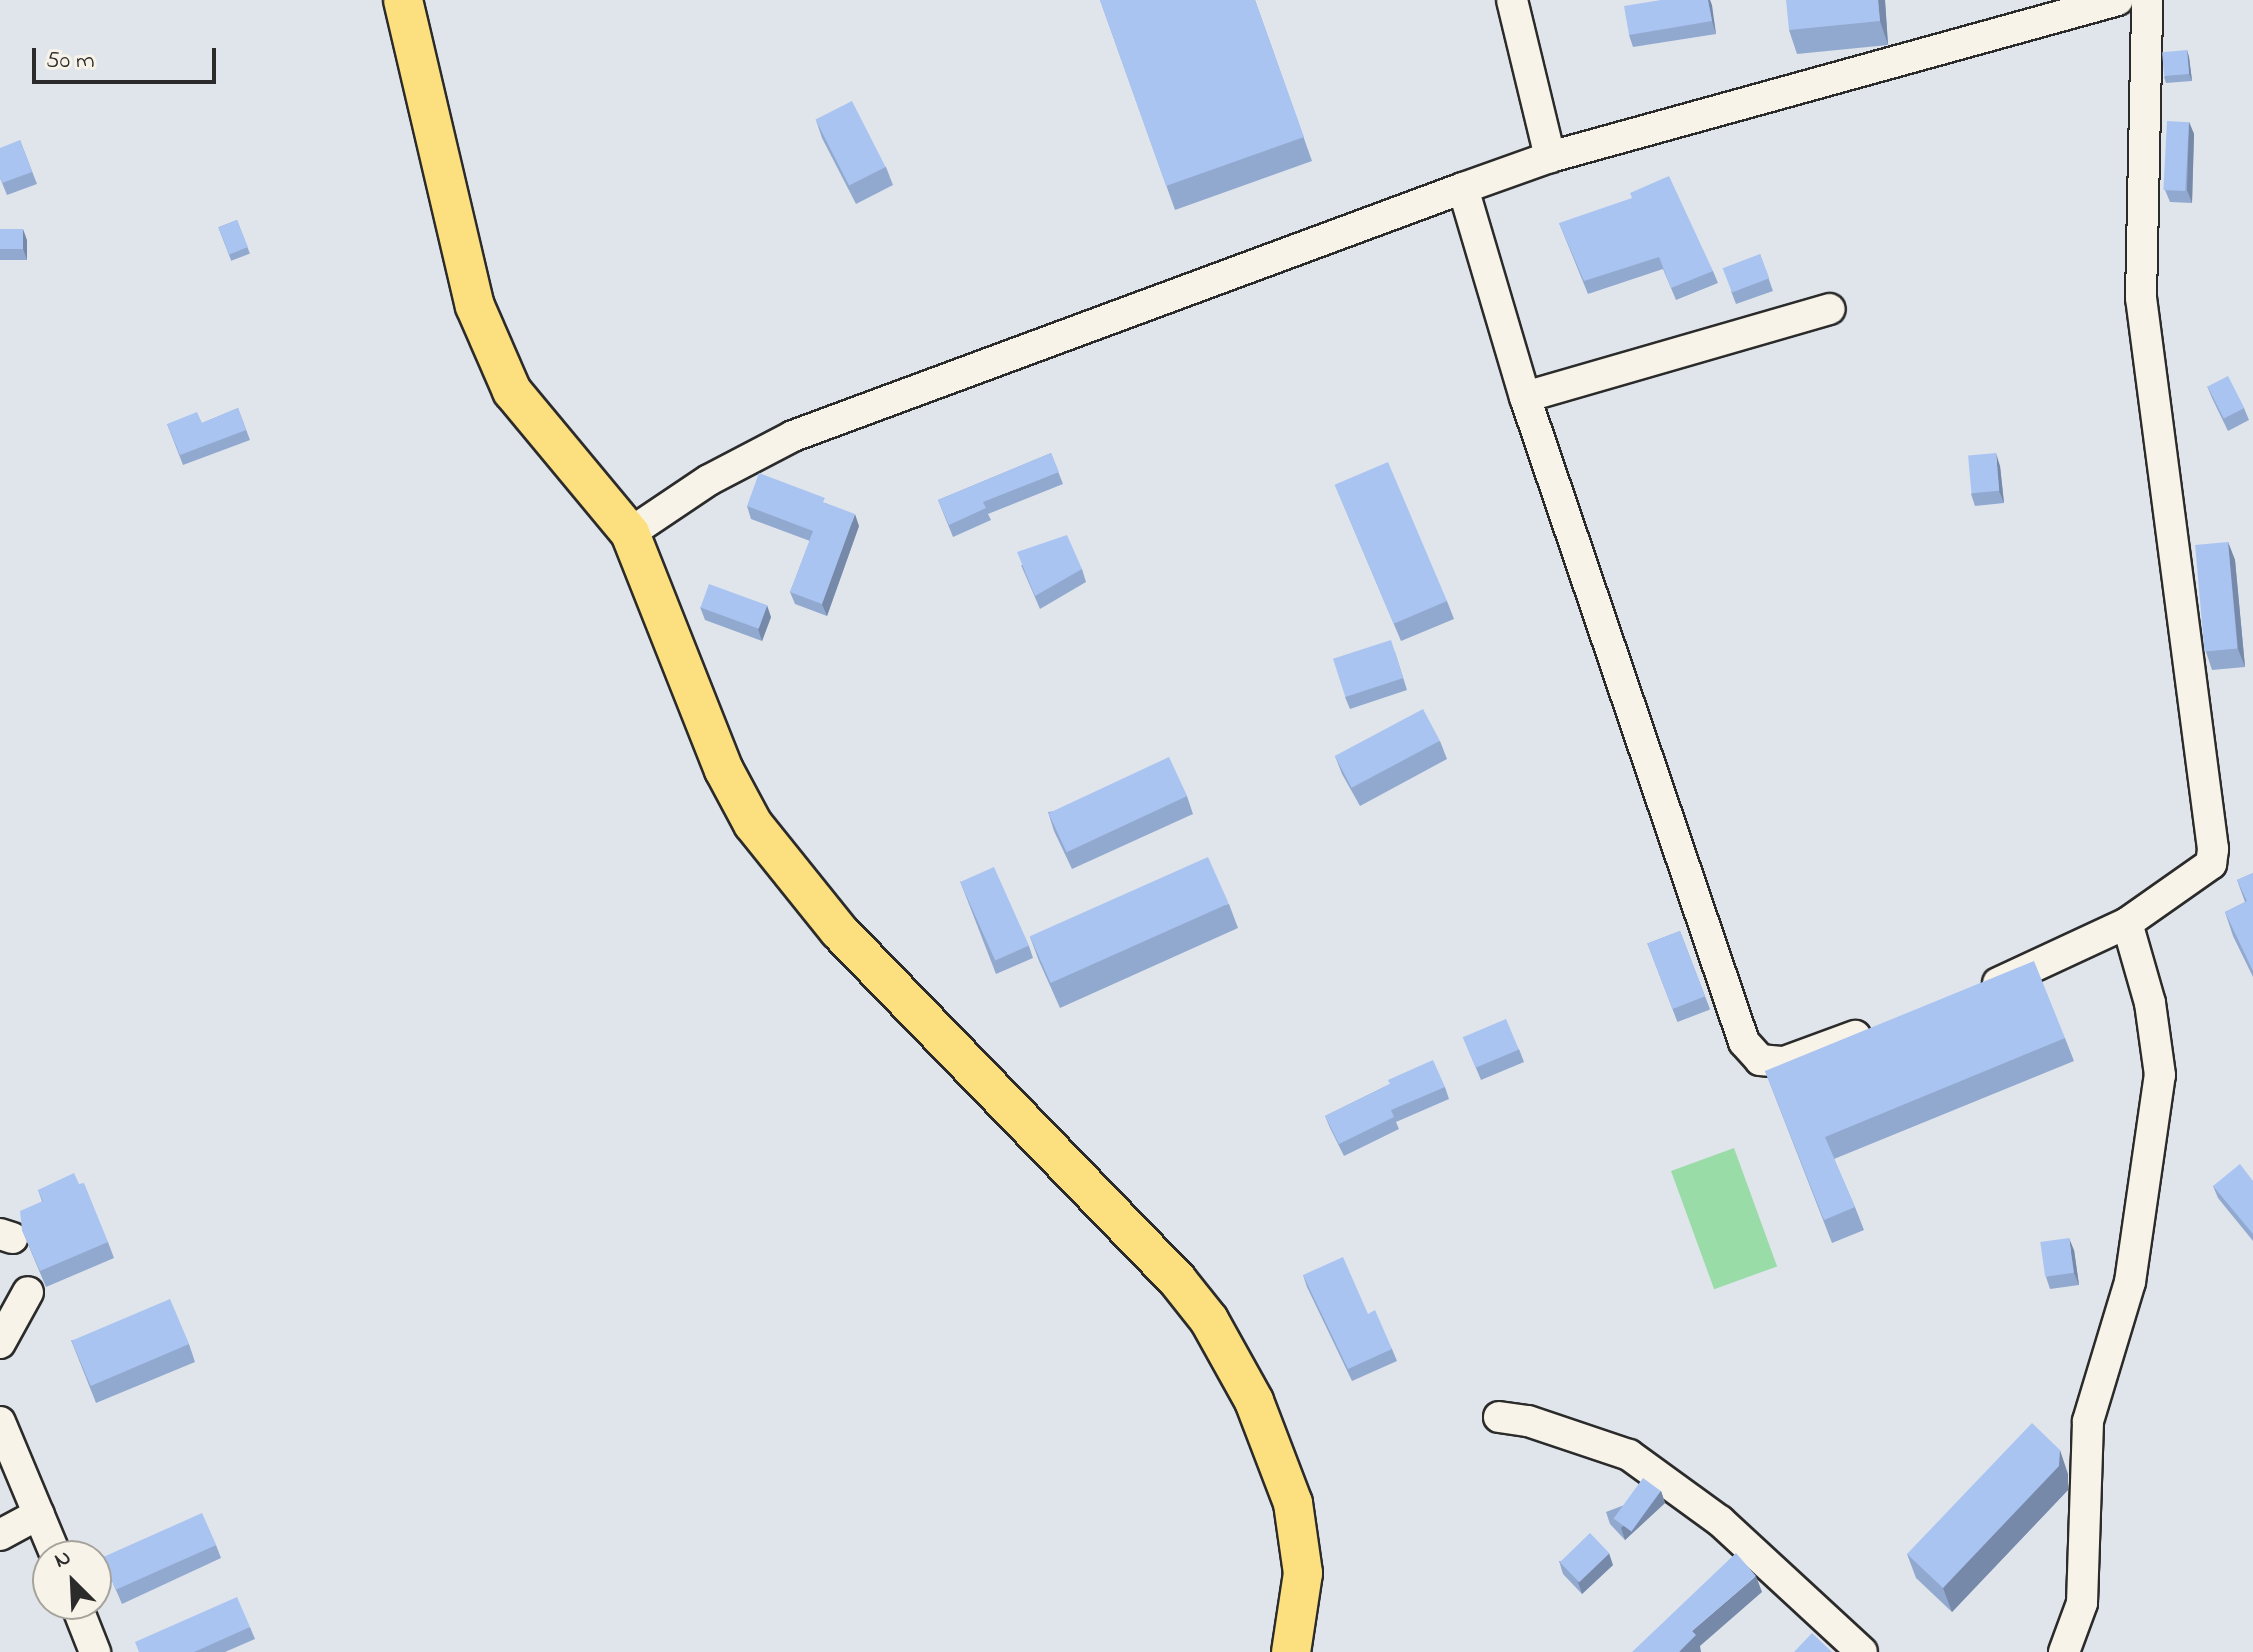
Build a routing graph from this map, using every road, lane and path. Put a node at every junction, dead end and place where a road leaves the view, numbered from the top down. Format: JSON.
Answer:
{"nodes":[{"id":1,"x":403,"y":0,"type":"edge"},
{"id":2,"x":1512,"y":0,"type":"edge"},
{"id":3,"x":2118,"y":0,"type":"edge"},
{"id":4,"x":2147,"y":0,"type":"edge"},
{"id":5,"x":1550,"y":157,"type":"junction"},
{"id":6,"x":1463,"y":188,"type":"junction"},
{"id":7,"x":1830,"y":309,"type":"dead end"},
{"id":8,"x":1525,"y":397,"type":"junction"},
{"id":9,"x":630,"y":533,"type":"junction"},
{"id":10,"x":2127,"y":923,"type":"junction"},
{"id":11,"x":1970,"y":994,"type":"edge"},
{"id":12,"x":1885,"y":1025,"type":"edge"},
{"id":13,"x":28,"y":1292,"type":"dead end"},
{"id":14,"x":0,"y":1343,"type":"edge"},
{"id":15,"x":1499,"y":1417,"type":"dead end"},
{"id":16,"x":0,"y":1422,"type":"edge"},
{"id":17,"x":39,"y":1514,"type":"junction"},
{"id":18,"x":0,"y":1535,"type":"edge"},
{"id":19,"x":50,"y":1540,"type":"edge"},
{"id":20,"x":82,"y":1620,"type":"edge"},
{"id":21,"x":95,"y":1652,"type":"edge"},
{"id":22,"x":1291,"y":1652,"type":"edge"},
{"id":23,"x":1862,"y":1652,"type":"edge"},
{"id":24,"x":2064,"y":1652,"type":"edge"}],
"edges":[{"from":1,"to":9,"type":"main road"},
{"from":2,"to":5,"type":"street"},
{"from":3,"to":5,"type":"street"},
{"from":4,"to":10,"type":"street"},
{"from":5,"to":6,"type":"street"},
{"from":6,"to":8,"type":"street"},
{"from":6,"to":9,"type":"street"},
{"from":7,"to":8,"type":"street"},
{"from":8,"to":12,"type":"street"},
{"from":9,"to":22,"type":"main road"},
{"from":10,"to":11,"type":"street"},
{"from":10,"to":24,"type":"street"},
{"from":13,"to":14,"type":"street"},
{"from":15,"to":23,"type":"street"},
{"from":16,"to":17,"type":"street"},
{"from":17,"to":18,"type":"street"},
{"from":17,"to":19,"type":"street"},
{"from":20,"to":21,"type":"street"}]}
